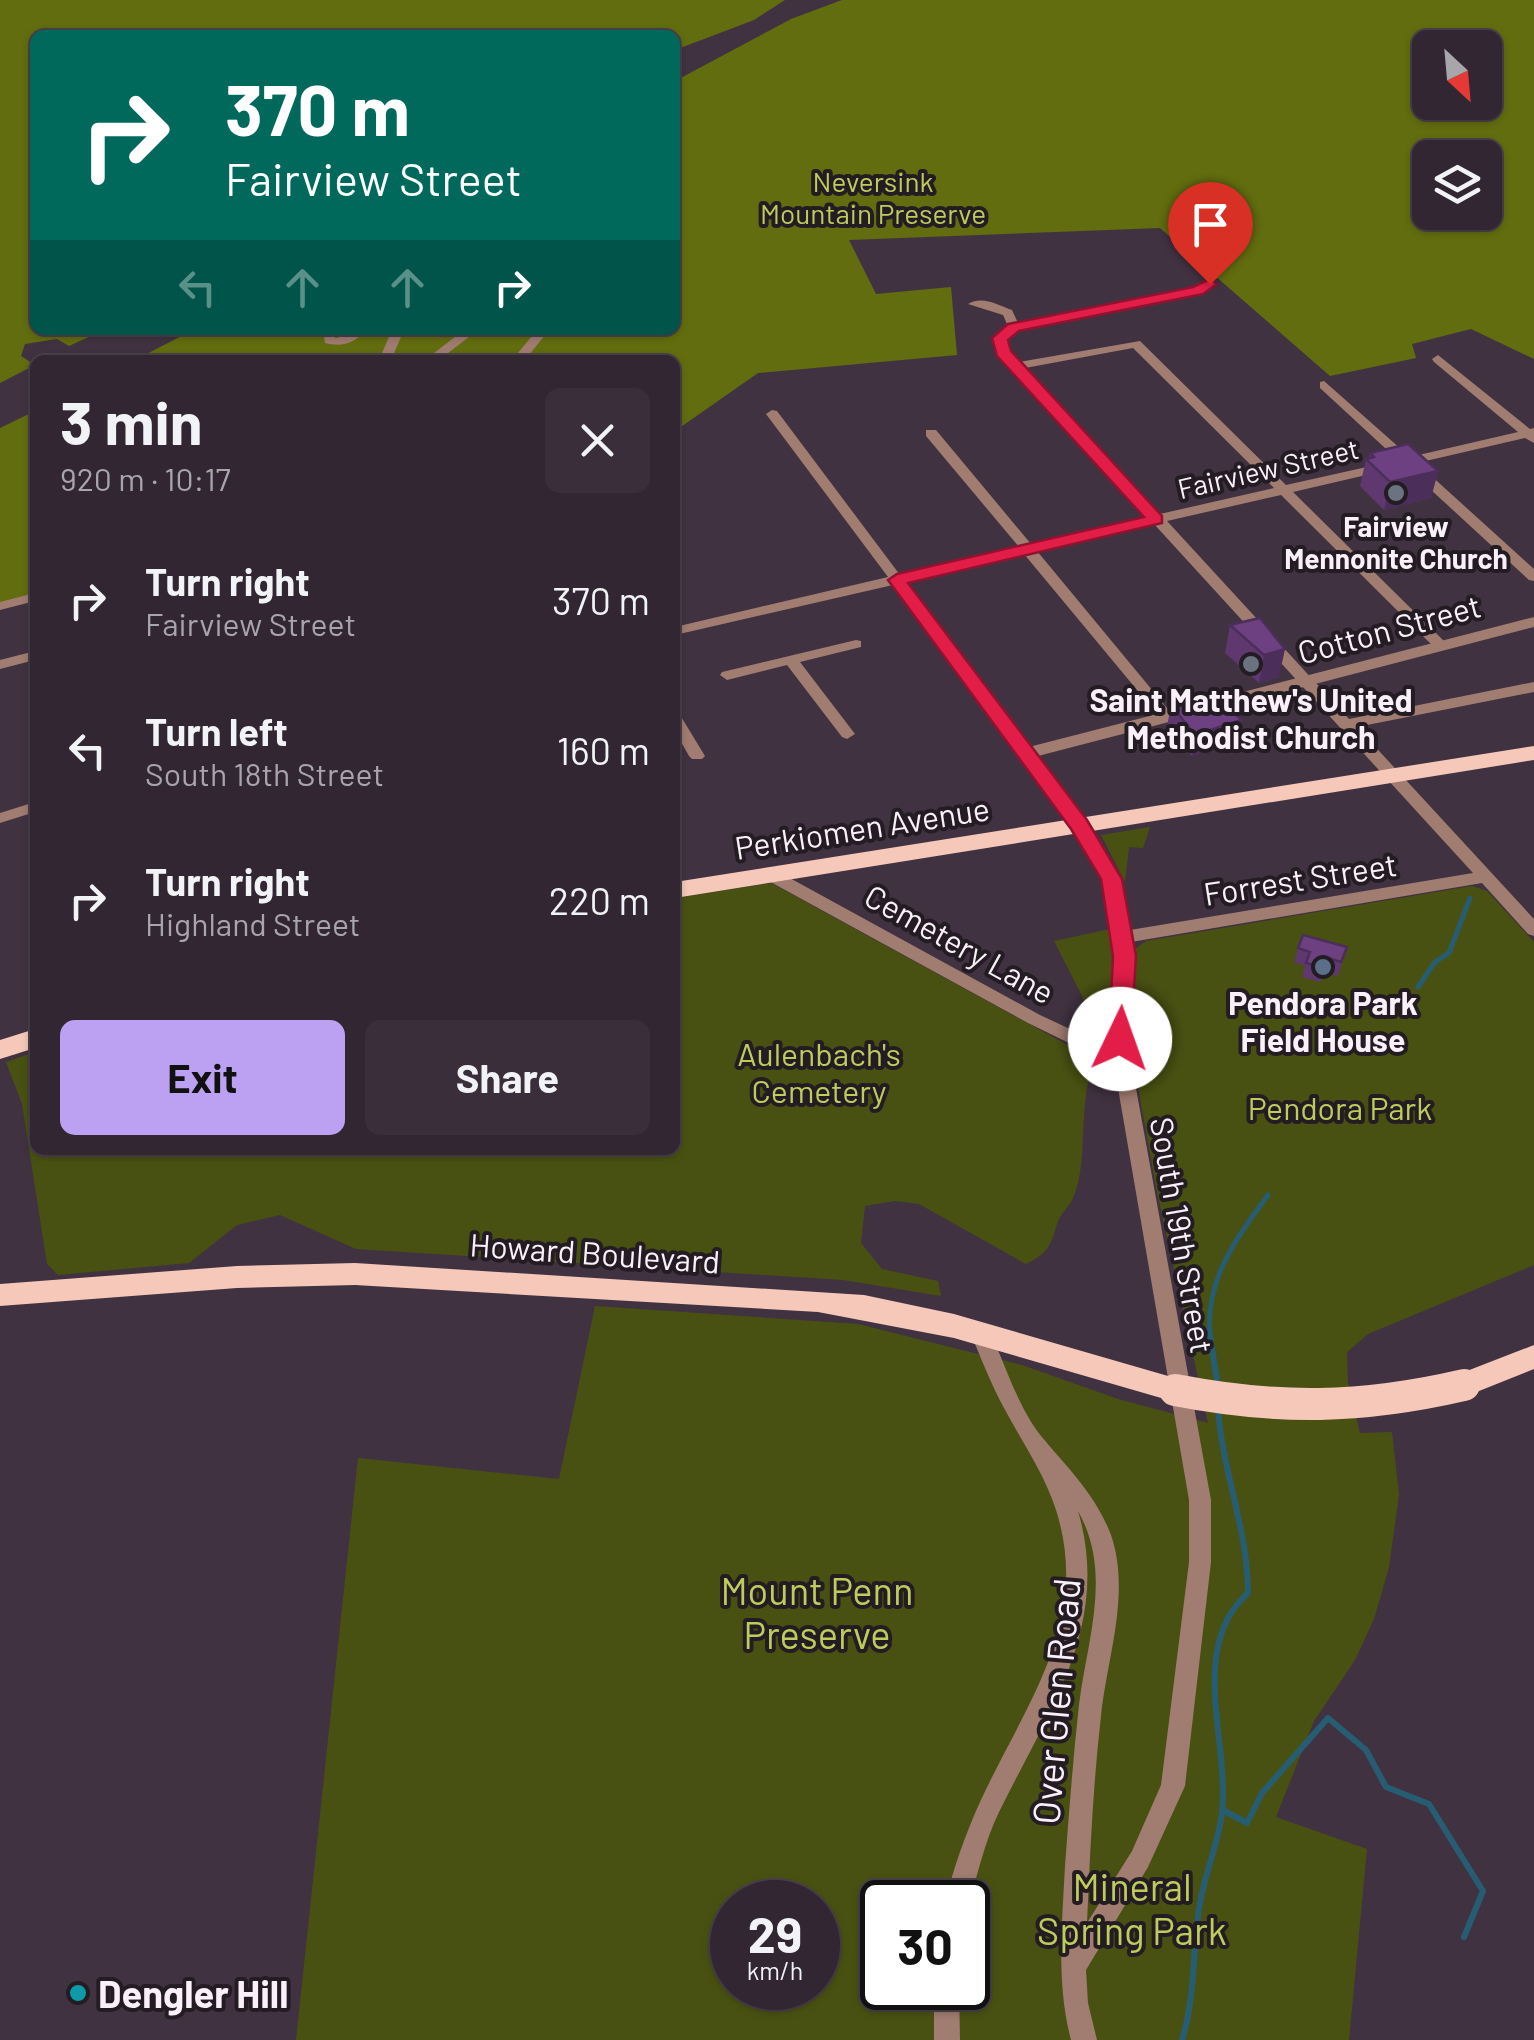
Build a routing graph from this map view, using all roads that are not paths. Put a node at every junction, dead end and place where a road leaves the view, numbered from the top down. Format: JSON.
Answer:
{"nodes":[{"id":1,"x":1210,"y":284,"type":"dead end"},
{"id":2,"x":974,"y":304,"type":"dead end"},
{"id":3,"x":1011,"y":329,"type":"junction"},
{"id":4,"x":330,"y":335,"type":"edge"},
{"id":5,"x":354,"y":335,"type":"edge"},
{"id":6,"x":465,"y":335,"type":"edge"},
{"id":7,"x":539,"y":335,"type":"edge"},
{"id":8,"x":438,"y":355,"type":"edge"},
{"id":9,"x":522,"y":355,"type":"edge"},
{"id":10,"x":1438,"y":359,"type":"dead end"},
{"id":11,"x":1016,"y":366,"type":"junction"},
{"id":12,"x":1324,"y":385,"type":"dead end"},
{"id":13,"x":772,"y":414,"type":"dead end"},
{"id":14,"x":931,"y":434,"type":"dead end"},
{"id":15,"x":1532,"y":435,"type":"edge"},
{"id":16,"x":1408,"y":461,"type":"junction"},
{"id":17,"x":1284,"y":490,"type":"junction"},
{"id":18,"x":1156,"y":520,"type":"junction"},
{"id":19,"x":1028,"y":549,"type":"junction"},
{"id":20,"x":1534,"y":577,"type":"edge"},
{"id":21,"x":897,"y":580,"type":"junction"},
{"id":22,"x":30,"y":597,"type":"edge"},
{"id":23,"x":0,"y":606,"type":"edge"},
{"id":24,"x":1534,"y":622,"type":"edge"},
{"id":25,"x":680,"y":630,"type":"edge"},
{"id":26,"x":856,"y":644,"type":"dead end"},
{"id":27,"x":1440,"y":646,"type":"junction"},
{"id":28,"x":30,"y":656,"type":"edge"},
{"id":29,"x":791,"y":660,"type":"junction"},
{"id":30,"x":0,"y":665,"type":"edge"},
{"id":31,"x":727,"y":676,"type":"dead end"},
{"id":32,"x":1304,"y":682,"type":"junction"},
{"id":33,"x":1534,"y":687,"type":"edge"},
{"id":34,"x":1167,"y":717,"type":"junction"},
{"id":35,"x":1344,"y":725,"type":"junction"},
{"id":36,"x":680,"y":726,"type":"edge"},
{"id":37,"x":847,"y":734,"type":"dead end"},
{"id":38,"x":1534,"y":753,"type":"edge"},
{"id":39,"x":1027,"y":754,"type":"junction"},
{"id":40,"x":698,"y":756,"type":"dead end"},
{"id":41,"x":1392,"y":776,"type":"junction"},
{"id":42,"x":30,"y":808,"type":"edge"},
{"id":43,"x":0,"y":818,"type":"edge"},
{"id":44,"x":1079,"y":825,"type":"junction"},
{"id":45,"x":771,"y":875,"type":"junction"},
{"id":46,"x":1486,"y":877,"type":"junction"},
{"id":47,"x":680,"y":889,"type":"edge"},
{"id":48,"x":1534,"y":930,"type":"edge"},
{"id":49,"x":1124,"y":937,"type":"junction"},
{"id":50,"x":30,"y":1040,"type":"edge"},
{"id":51,"x":0,"y":1050,"type":"edge"},
{"id":52,"x":1122,"y":1061,"type":"junction"},
{"id":53,"x":0,"y":1295,"type":"edge"},
{"id":54,"x":980,"y":1332,"type":"junction"},
{"id":55,"x":1534,"y":1357,"type":"edge"},
{"id":56,"x":1040,"y":1447,"type":"junction"},
{"id":57,"x":962,"y":1880,"type":"edge"},
{"id":58,"x":1072,"y":1970,"type":"junction"},
{"id":59,"x":947,"y":2010,"type":"edge"},
{"id":60,"x":947,"y":2040,"type":"edge"},
{"id":61,"x":1084,"y":2040,"type":"edge"}],
"edges":[{"from":1,"to":3,"type":"street"},
{"from":2,"to":3,"type":"street"},
{"from":3,"to":11,"type":"street"},
{"from":4,"to":5,"type":"street"},
{"from":6,"to":8,"type":"street"},
{"from":7,"to":9,"type":"street"},
{"from":10,"to":15,"type":"street"},
{"from":11,"to":17,"type":"street"},
{"from":11,"to":18,"type":"street"},
{"from":12,"to":16,"type":"street"},
{"from":13,"to":21,"type":"street","name":"South 19th Street"},
{"from":14,"to":19,"type":"street"},
{"from":15,"to":16,"type":"street","name":"Fairview Street"},
{"from":16,"to":17,"type":"street","name":"Fairview Street"},
{"from":16,"to":20,"type":"street"},
{"from":17,"to":18,"type":"street","name":"Fairview Street"},
{"from":17,"to":27,"type":"street"},
{"from":18,"to":19,"type":"street","name":"Fairview Street"},
{"from":18,"to":32,"type":"street"},
{"from":19,"to":21,"type":"street","name":"Fairview Street"},
{"from":19,"to":34,"type":"street"},
{"from":21,"to":25,"type":"street","name":"Fairview Street"},
{"from":21,"to":39,"type":"street","name":"South 19th Street"},
{"from":22,"to":23,"type":"street"},
{"from":24,"to":27,"type":"street","name":"Cotton Street"},
{"from":26,"to":29,"type":"street"},
{"from":27,"to":32,"type":"street","name":"Cotton Street"},
{"from":28,"to":30,"type":"street"},
{"from":29,"to":31,"type":"street"},
{"from":29,"to":37,"type":"street"},
{"from":32,"to":34,"type":"street","name":"Cotton Street"},
{"from":32,"to":35,"type":"street"},
{"from":33,"to":35,"type":"street"},
{"from":34,"to":39,"type":"street","name":"Cotton Street"},
{"from":35,"to":41,"type":"street"},
{"from":36,"to":40,"type":"street"},
{"from":38,"to":41,"type":"main road","name":"Perkiomen Avenue"},
{"from":39,"to":44,"type":"street","name":"South 19th Street"},
{"from":41,"to":44,"type":"main road","name":"Perkiomen Avenue"},
{"from":41,"to":46,"type":"street"},
{"from":42,"to":43,"type":"street"},
{"from":44,"to":45,"type":"main road","name":"Perkiomen Avenue"},
{"from":44,"to":49,"type":"street","name":"South 19th Street"},
{"from":45,"to":47,"type":"main road","name":"Perkiomen Avenue"},
{"from":45,"to":52,"type":"street","name":"Cemetery Lane"},
{"from":46,"to":48,"type":"street"},
{"from":46,"to":49,"type":"street","name":"Forrest Street"},
{"from":49,"to":52,"type":"street","name":"South 19th Street"},
{"from":50,"to":51,"type":"main road"},
{"from":52,"to":58,"type":"street","name":"South 19th Street"},
{"from":53,"to":54,"type":"main road","name":"Howard Boulevard"},
{"from":54,"to":55,"type":"main road","name":"Howard Boulevard","bridge":true},
{"from":54,"to":56,"type":"street"},
{"from":56,"to":57,"type":"street"},
{"from":56,"to":58,"type":"street","name":"Over Glen Road"},
{"from":58,"to":61,"type":"street","name":"Over Glen Road"},
{"from":59,"to":60,"type":"street"}]}
